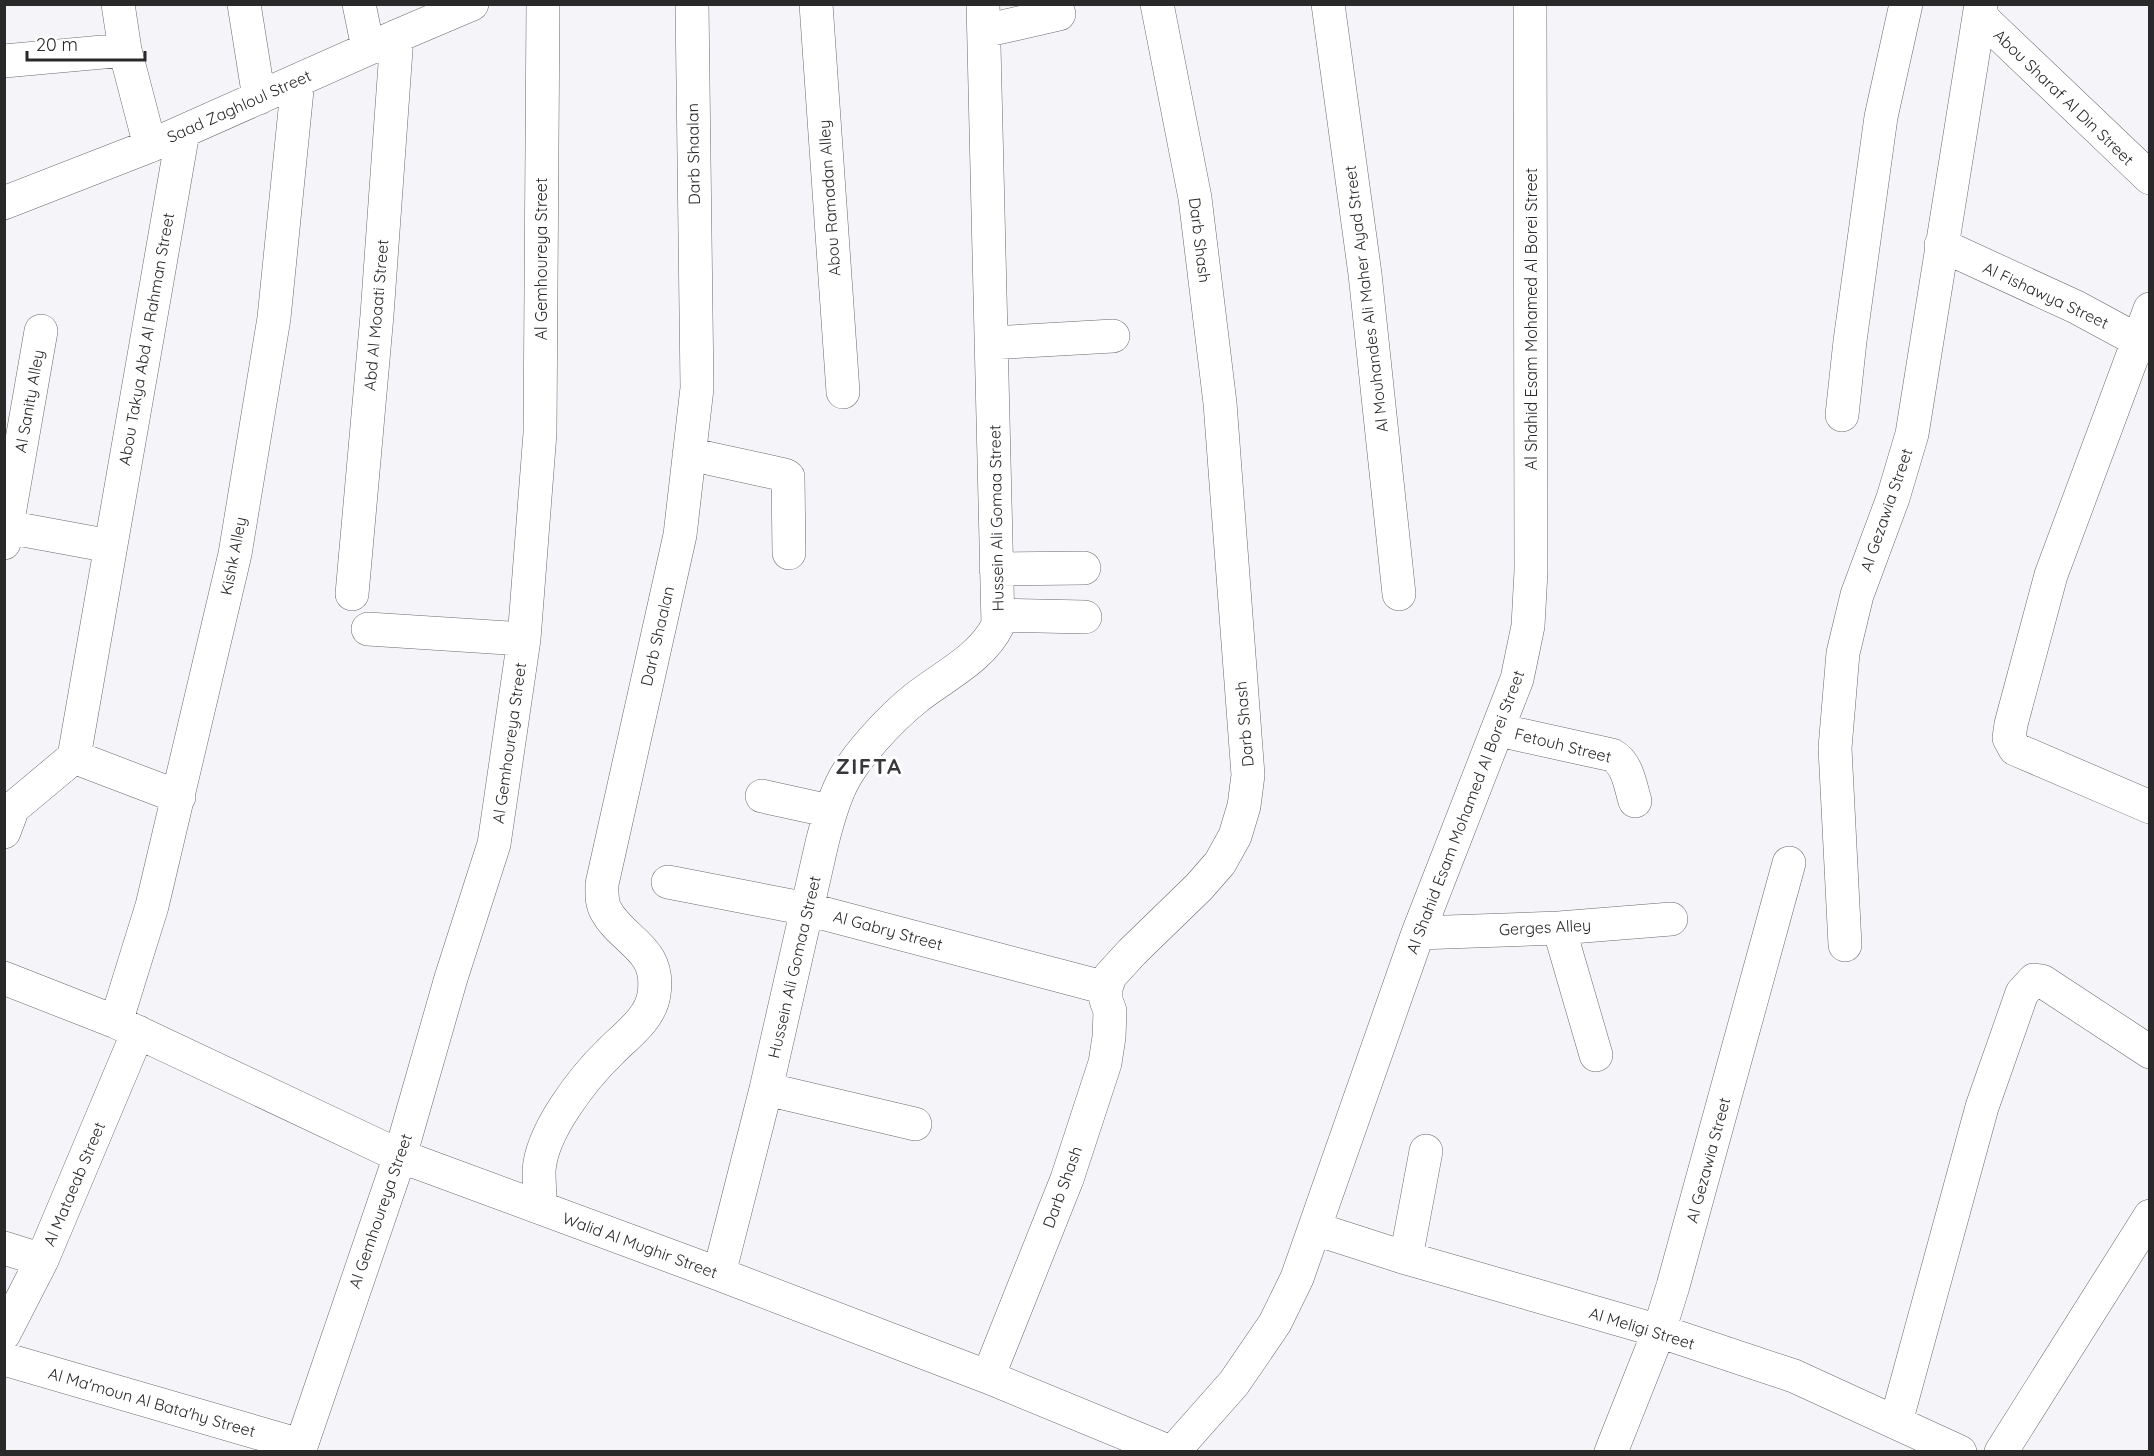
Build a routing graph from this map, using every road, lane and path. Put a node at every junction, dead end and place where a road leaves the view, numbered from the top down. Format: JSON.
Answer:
{"nodes":[{"id":1,"x":118,"y":4,"type":"edge"},
{"id":2,"x":244,"y":4,"type":"edge"},
{"id":3,"x":359,"y":4,"type":"edge"},
{"id":4,"x":472,"y":4,"type":"edge"},
{"id":5,"x":543,"y":4,"type":"edge"},
{"id":6,"x":692,"y":4,"type":"edge"},
{"id":7,"x":816,"y":4,"type":"edge"},
{"id":8,"x":1157,"y":4,"type":"edge"},
{"id":9,"x":1328,"y":4,"type":"edge"},
{"id":10,"x":1530,"y":4,"type":"edge"},
{"id":11,"x":1906,"y":4,"type":"edge"},
{"id":12,"x":1980,"y":10,"type":"edge"},
{"id":13,"x":1059,"y":14,"type":"dead end"},
{"id":14,"x":983,"y":18,"type":"edge"},
{"id":15,"x":382,"y":42,"type":"junction"},
{"id":16,"x":125,"y":50,"type":"junction"},
{"id":17,"x":4,"y":61,"type":"edge"},
{"id":18,"x":298,"y":80,"type":"junction"},
{"id":19,"x":259,"y":98,"type":"junction"},
{"id":20,"x":183,"y":132,"type":"junction"},
{"id":21,"x":150,"y":146,"type":"junction"},
{"id":22,"x":2150,"y":178,"type":"edge"},
{"id":23,"x":4,"y":203,"type":"edge"},
{"id":24,"x":1941,"y":246,"type":"junction"},
{"id":25,"x":2150,"y":309,"type":"edge"},
{"id":26,"x":41,"y":331,"type":"dead end"},
{"id":27,"x":1113,"y":336,"type":"dead end"},
{"id":28,"x":991,"y":344,"type":"junction"},
{"id":29,"x":2144,"y":344,"type":"edge"},
{"id":30,"x":843,"y":392,"type":"dead end"},
{"id":31,"x":1842,"y":415,"type":"dead end"},
{"id":32,"x":689,"y":454,"type":"junction"},
{"id":33,"x":6,"y":535,"type":"edge"},
{"id":34,"x":110,"y":546,"type":"junction"},
{"id":35,"x":789,"y":553,"type":"dead end"},
{"id":36,"x":1084,"y":568,"type":"dead end"},
{"id":37,"x":996,"y":569,"type":"junction"},
{"id":38,"x":352,"y":594,"type":"dead end"},
{"id":39,"x":1399,"y":594,"type":"dead end"},
{"id":40,"x":999,"y":615,"type":"junction"},
{"id":41,"x":1085,"y":617,"type":"dead end"},
{"id":42,"x":368,"y":629,"type":"dead end"},
{"id":43,"x":524,"y":639,"type":"junction"},
{"id":44,"x":1498,"y":730,"type":"junction"},
{"id":45,"x":74,"y":757,"type":"junction"},
{"id":46,"x":762,"y":796,"type":"dead end"},
{"id":47,"x":179,"y":797,"type":"junction"},
{"id":48,"x":1635,"y":801,"type":"dead end"},
{"id":49,"x":2150,"y":807,"type":"edge"},
{"id":50,"x":830,"y":811,"type":"junction"},
{"id":51,"x":7,"y":815,"type":"edge"},
{"id":52,"x":1789,"y":863,"type":"dead end"},
{"id":53,"x":668,"y":882,"type":"dead end"},
{"id":54,"x":807,"y":909,"type":"junction"},
{"id":55,"x":1671,"y":919,"type":"dead end"},
{"id":56,"x":1558,"y":928,"type":"junction"},
{"id":57,"x":1419,"y":933,"type":"junction"},
{"id":58,"x":1845,"y":945,"type":"dead end"},
{"id":59,"x":4,"y":978,"type":"edge"},
{"id":60,"x":1106,"y":988,"type":"junction"},
{"id":61,"x":127,"y":1027,"type":"junction"},
{"id":62,"x":2150,"y":1052,"type":"edge"},
{"id":63,"x":1596,"y":1055,"type":"dead end"},
{"id":64,"x":766,"y":1089,"type":"junction"},
{"id":65,"x":915,"y":1124,"type":"dead end"},
{"id":66,"x":1426,"y":1151,"type":"dead end"},
{"id":67,"x":400,"y":1156,"type":"junction"},
{"id":68,"x":541,"y":1208,"type":"junction"},
{"id":69,"x":2150,"y":1216,"type":"edge"},
{"id":70,"x":1316,"y":1229,"type":"junction"},
{"id":71,"x":4,"y":1248,"type":"edge"},
{"id":72,"x":1406,"y":1258,"type":"junction"},
{"id":73,"x":42,"y":1260,"type":"junction"},
{"id":74,"x":720,"y":1274,"type":"junction"},
{"id":75,"x":1659,"y":1331,"type":"junction"},
{"id":76,"x":4,"y":1334,"type":"edge"},
{"id":77,"x":4,"y":1359,"type":"edge"},
{"id":78,"x":988,"y":1377,"type":"junction"},
{"id":79,"x":1896,"y":1422,"type":"junction"},
{"id":80,"x":300,"y":1448,"type":"edge"},
{"id":81,"x":1172,"y":1452,"type":"edge"},
{"id":82,"x":1611,"y":1452,"type":"edge"},
{"id":83,"x":1960,"y":1452,"type":"edge"},
{"id":84,"x":2001,"y":1452,"type":"edge"}],
"edges":[{"from":1,"to":16,"type":"street"},
{"from":2,"to":19,"type":"street"},
{"from":3,"to":15,"type":"street","name":"Abd Al Moaati Street"},
{"from":4,"to":15,"type":"street","name":"Saad Zaghloul Street"},
{"from":5,"to":43,"type":"street","name":"Al Gemhoureya Street"},
{"from":6,"to":32,"type":"street","name":"Darb Shaalan"},
{"from":7,"to":30,"type":"street","name":"Abou Ramadan Alley"},
{"from":8,"to":60,"type":"street","name":"Darb Shash"},
{"from":9,"to":39,"type":"street","name":"Al Mouhandes Ali Maher Ayad Street"},
{"from":10,"to":44,"type":"street","name":"Al Shahid Esam Mohamed Al Borei Street"},
{"from":11,"to":31,"type":"street"},
{"from":12,"to":22,"type":"street","name":"Abou Sharaf Al Din Street"},
{"from":12,"to":24,"type":"street","name":"Al Gezawia Street"},
{"from":13,"to":14,"type":"street"},
{"from":14,"to":28,"type":"street","name":"Hussein Ali Gomaa Street"},
{"from":15,"to":18,"type":"street","name":"Saad Zaghloul Street"},
{"from":15,"to":38,"type":"street","name":"Abd Al Moaati Street"},
{"from":16,"to":17,"type":"street"},
{"from":16,"to":21,"type":"street"},
{"from":18,"to":19,"type":"street","name":"Saad Zaghloul Street"},
{"from":18,"to":47,"type":"street","name":"Kishk Alley"},
{"from":19,"to":20,"type":"street","name":"Saad Zaghloul Street"},
{"from":20,"to":21,"type":"street","name":"Saad Zaghloul Street"},
{"from":20,"to":34,"type":"street","name":"Abou Takya Abd Al Rahman Street"},
{"from":21,"to":23,"type":"street","name":"Saad Zaghloul Street"},
{"from":24,"to":29,"type":"street","name":"Al Fishawya Street"},
{"from":24,"to":58,"type":"street","name":"Al Gezawia Street"},
{"from":25,"to":29,"type":"street"},
{"from":26,"to":33,"type":"street","name":"Al Sanity Alley"},
{"from":27,"to":28,"type":"street"},
{"from":28,"to":37,"type":"street","name":"Hussein Ali Gomaa Street"},
{"from":29,"to":49,"type":"street"},
{"from":32,"to":35,"type":"street"},
{"from":32,"to":68,"type":"street","name":"Darb Shaalan"},
{"from":33,"to":34,"type":"street"},
{"from":34,"to":45,"type":"street","name":"Abou Takya Abd Al Rahman Street"},
{"from":36,"to":37,"type":"street"},
{"from":37,"to":40,"type":"street","name":"Hussein Ali Gomaa Street"},
{"from":40,"to":41,"type":"street"},
{"from":40,"to":50,"type":"street","name":"Hussein Ali Gomaa Street"},
{"from":42,"to":43,"type":"street"},
{"from":43,"to":67,"type":"street","name":"Al Gemhoureya Street"},
{"from":44,"to":48,"type":"street","name":"Fetouh Street"},
{"from":44,"to":57,"type":"street","name":"Al Shahid Esam Mohamed Al Borei Street"},
{"from":45,"to":47,"type":"street"},
{"from":45,"to":51,"type":"street"},
{"from":46,"to":50,"type":"street"},
{"from":47,"to":61,"type":"street","name":"Kishk Alley"},
{"from":50,"to":54,"type":"street","name":"Hussein Ali Gomaa Street"},
{"from":52,"to":75,"type":"street","name":"Al Gezawia Street"},
{"from":53,"to":54,"type":"street","name":"Al Gabry Street"},
{"from":54,"to":60,"type":"street","name":"Al Gabry Street"},
{"from":54,"to":64,"type":"street","name":"Hussein Ali Gomaa Street"},
{"from":55,"to":56,"type":"street","name":"Gerges Alley"},
{"from":56,"to":57,"type":"street","name":"Gerges Alley"},
{"from":56,"to":63,"type":"street"},
{"from":57,"to":70,"type":"street","name":"Al Shahid Esam Mohamed Al Borei Street"},
{"from":59,"to":61,"type":"street","name":"Walid Al Mughir Street"},
{"from":60,"to":78,"type":"street","name":"Darb Shash"},
{"from":61,"to":67,"type":"street","name":"Walid Al Mughir Street"},
{"from":61,"to":73,"type":"street","name":"Al Mataeab Street"},
{"from":62,"to":79,"type":"street"},
{"from":64,"to":65,"type":"street"},
{"from":64,"to":74,"type":"street","name":"Hussein Ali Gomaa Street"},
{"from":66,"to":72,"type":"street"},
{"from":67,"to":68,"type":"street","name":"Walid Al Mughir Street"},
{"from":67,"to":80,"type":"street","name":"Al Gemhoureya Street"},
{"from":68,"to":74,"type":"street","name":"Walid Al Mughir Street"},
{"from":69,"to":84,"type":"street"},
{"from":70,"to":72,"type":"street","name":"Al Meligi Street"},
{"from":70,"to":81,"type":"street","name":"Al Shahid Esam Mohamed Al Borei Street"},
{"from":71,"to":73,"type":"street"},
{"from":72,"to":75,"type":"street","name":"Al Meligi Street"},
{"from":73,"to":76,"type":"street","name":"Al Mataeab Street"},
{"from":74,"to":78,"type":"street","name":"Walid Al Mughir Street"},
{"from":75,"to":79,"type":"street","name":"Al Meligi Street"},
{"from":75,"to":82,"type":"street","name":"Al Gezawia Street"},
{"from":77,"to":80,"type":"street","name":"Al Ma'moun Al Bata'hy Street"},
{"from":78,"to":81,"type":"street","name":"Walid Al Mughir Street"},
{"from":79,"to":83,"type":"street","name":"Al Meligi Street"}]}
